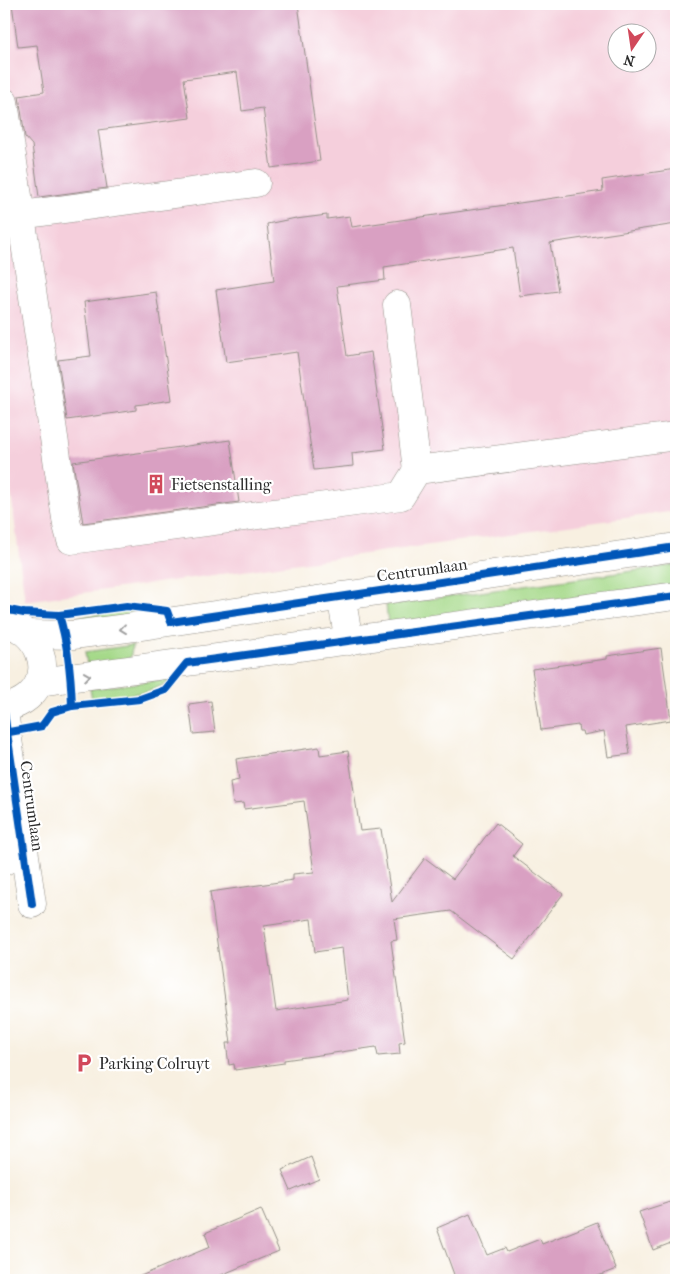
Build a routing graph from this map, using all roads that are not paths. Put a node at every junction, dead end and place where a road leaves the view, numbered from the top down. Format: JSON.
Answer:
{"nodes":[{"id":1,"x":4,"y":102,"type":"edge"},
{"id":2,"x":256,"y":183,"type":"dead end"},
{"id":3,"x":21,"y":215,"type":"junction"},
{"id":4,"x":397,"y":305,"type":"dead end"},
{"id":5,"x":676,"y":436,"type":"edge"},
{"id":6,"x":417,"y":470,"type":"junction"},
{"id":7,"x":676,"y":547,"type":"edge"},
{"id":8,"x":341,"y":596,"type":"junction"},
{"id":9,"x":676,"y":596,"type":"edge"},
{"id":10,"x":4,"y":623,"type":"edge"},
{"id":11,"x":28,"y":634,"type":"junction"},
{"id":12,"x":349,"y":641,"type":"junction"},
{"id":13,"x":39,"y":682,"type":"junction"},
{"id":14,"x":4,"y":710,"type":"edge"},
{"id":15,"x":23,"y":840,"type":"junction"},
{"id":16,"x":4,"y":861,"type":"edge"},
{"id":17,"x":32,"y":904,"type":"dead end"}],
"edges":[{"from":1,"to":3,"type":"street"},
{"from":2,"to":3,"type":"street"},
{"from":3,"to":6,"type":"street"},
{"from":4,"to":6,"type":"street"},
{"from":5,"to":6,"type":"street"},
{"from":7,"to":8,"type":"street","name":"Centrumlaan"},
{"from":8,"to":11,"type":"street","name":"Centrumlaan","one_way":true},
{"from":8,"to":12,"type":"street"},
{"from":9,"to":12,"type":"street"},
{"from":10,"to":11,"type":"street","name":"Centrumlaan"},
{"from":11,"to":13,"type":"street"},
{"from":13,"to":12,"type":"street","one_way":true},
{"from":13,"to":14,"type":"street","name":"Centrumlaan"},
{"from":14,"to":15,"type":"street","name":"Centrumlaan"},
{"from":15,"to":16,"type":"street"},
{"from":15,"to":17,"type":"street","name":"Centrumlaan"}]}
